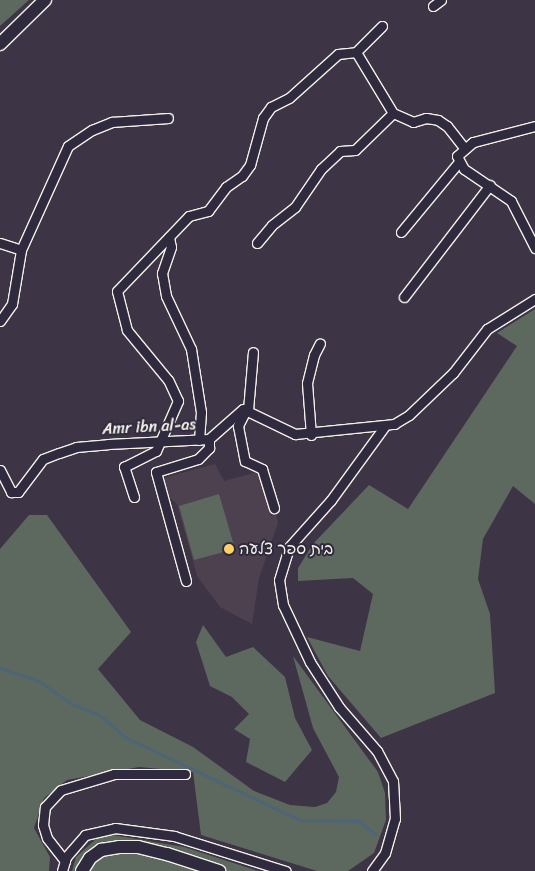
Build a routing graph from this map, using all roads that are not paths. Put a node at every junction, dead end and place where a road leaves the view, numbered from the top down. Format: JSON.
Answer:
{"nodes":[{"id":1,"x":45,"y":0,"type":"edge"},
{"id":2,"x":441,"y":0,"type":"edge"},
{"id":3,"x":433,"y":6,"type":"dead end"},
{"id":4,"x":382,"y":26,"type":"dead end"},
{"id":5,"x":0,"y":44,"type":"edge"},
{"id":6,"x":356,"y":52,"type":"junction"},
{"id":7,"x":393,"y":113,"type":"junction"},
{"id":8,"x":168,"y":118,"type":"dead end"},
{"id":9,"x":535,"y":126,"type":"edge"},
{"id":10,"x":464,"y":148,"type":"junction"},
{"id":11,"x":458,"y":163,"type":"junction"},
{"id":12,"x":490,"y":185,"type":"junction"},
{"id":13,"x":401,"y":232,"type":"dead end"},
{"id":14,"x":169,"y":237,"type":"junction"},
{"id":15,"x":0,"y":242,"type":"edge"},
{"id":16,"x":256,"y":243,"type":"dead end"},
{"id":17,"x":535,"y":248,"type":"edge"},
{"id":18,"x":21,"y":250,"type":"junction"},
{"id":19,"x":404,"y":297,"type":"dead end"},
{"id":20,"x":535,"y":299,"type":"edge"},
{"id":21,"x":0,"y":321,"type":"edge"},
{"id":22,"x":320,"y":343,"type":"dead end"},
{"id":23,"x":253,"y":352,"type":"dead end"},
{"id":24,"x":247,"y":410,"type":"junction"},
{"id":25,"x":384,"y":427,"type":"junction"},
{"id":26,"x":311,"y":435,"type":"junction"},
{"id":27,"x":209,"y":439,"type":"junction"},
{"id":28,"x":199,"y":440,"type":"junction"},
{"id":29,"x":159,"y":442,"type":"junction"},
{"id":30,"x":0,"y":470,"type":"edge"},
{"id":31,"x":134,"y":497,"type":"dead end"},
{"id":32,"x":274,"y":508,"type":"dead end"},
{"id":33,"x":186,"y":581,"type":"dead end"},
{"id":34,"x":185,"y":774,"type":"dead end"},
{"id":35,"x":65,"y":861,"type":"junction"},
{"id":36,"x":62,"y":871,"type":"edge"},
{"id":37,"x":82,"y":871,"type":"edge"},
{"id":38,"x":218,"y":871,"type":"edge"},
{"id":39,"x":286,"y":871,"type":"edge"},
{"id":40,"x":372,"y":871,"type":"edge"}],
"edges":[{"from":1,"to":5,"type":"street"},
{"from":2,"to":3,"type":"street"},
{"from":4,"to":6,"type":"street"},
{"from":6,"to":7,"type":"street"},
{"from":6,"to":14,"type":"street"},
{"from":7,"to":10,"type":"street"},
{"from":7,"to":16,"type":"street"},
{"from":8,"to":18,"type":"street"},
{"from":9,"to":10,"type":"street"},
{"from":10,"to":11,"type":"street"},
{"from":11,"to":12,"type":"street"},
{"from":11,"to":13,"type":"street"},
{"from":12,"to":17,"type":"street"},
{"from":12,"to":19,"type":"street"},
{"from":14,"to":28,"type":"street"},
{"from":14,"to":29,"type":"street"},
{"from":15,"to":18,"type":"street"},
{"from":18,"to":21,"type":"street"},
{"from":20,"to":25,"type":"street"},
{"from":22,"to":26,"type":"street"},
{"from":23,"to":24,"type":"street"},
{"from":24,"to":26,"type":"street"},
{"from":24,"to":27,"type":"street","name":"Amr ibn al-as"},
{"from":24,"to":32,"type":"street"},
{"from":25,"to":26,"type":"street"},
{"from":25,"to":40,"type":"street"},
{"from":27,"to":28,"type":"street","name":"Amr ibn al-as"},
{"from":27,"to":33,"type":"street"},
{"from":28,"to":29,"type":"street","name":"Amr ibn al-as"},
{"from":29,"to":30,"type":"street","name":"Amr ibn al-as"},
{"from":29,"to":31,"type":"street"},
{"from":34,"to":35,"type":"street"},
{"from":35,"to":36,"type":"street"},
{"from":35,"to":39,"type":"street"},
{"from":37,"to":38,"type":"street"}]}
